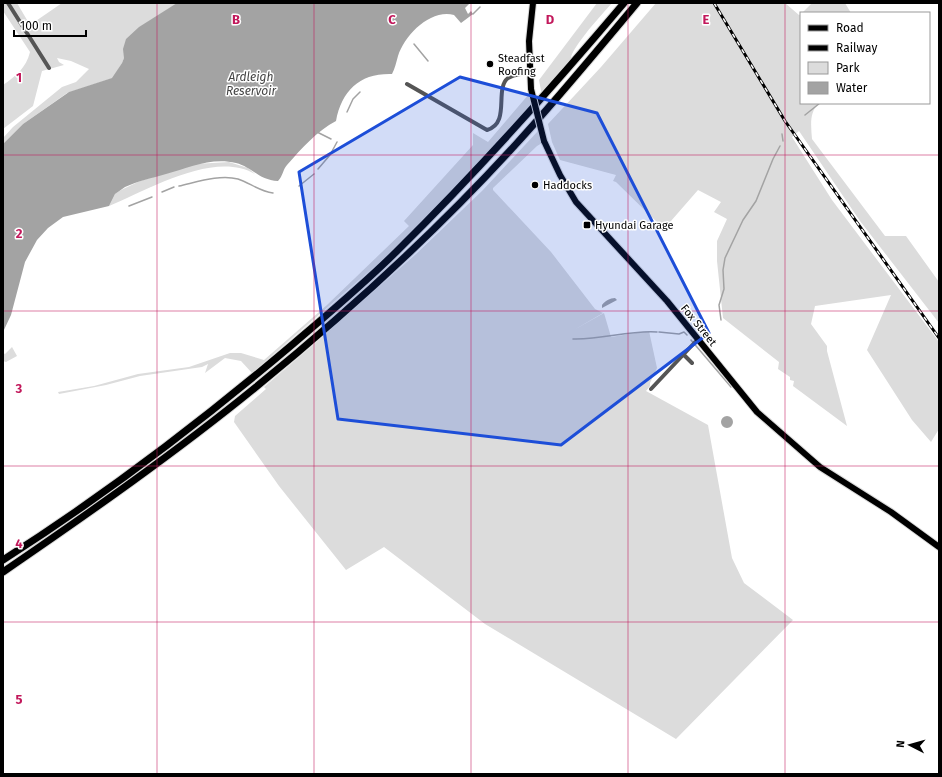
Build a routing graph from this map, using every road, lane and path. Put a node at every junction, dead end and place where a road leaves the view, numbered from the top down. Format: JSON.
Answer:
{"nodes":[{"id":1,"x":8,"y":3,"type":"edge"},
{"id":2,"x":533,"y":3,"type":"edge"},
{"id":3,"x":624,"y":3,"type":"edge"},
{"id":4,"x":637,"y":3,"type":"edge"},
{"id":5,"x":49,"y":68,"type":"dead end"},
{"id":6,"x":529,"y":72,"type":"junction"},
{"id":7,"x":407,"y":84,"type":"dead end"},
{"id":8,"x":695,"y":343,"type":"junction"},
{"id":9,"x":684,"y":355,"type":"junction"},
{"id":10,"x":692,"y":363,"type":"dead end"},
{"id":11,"x":651,"y":389,"type":"dead end"},
{"id":12,"x":939,"y":547,"type":"edge"},
{"id":13,"x":3,"y":560,"type":"edge"},
{"id":14,"x":3,"y":572,"type":"edge"}],
"edges":[{"from":1,"to":5,"type":"street"},
{"from":2,"to":6,"type":"main road","name":"Fox Street"},
{"from":3,"to":13,"type":"highway"},
{"from":4,"to":14,"type":"highway"},
{"from":6,"to":7,"type":"street"},
{"from":6,"to":8,"type":"main road","name":"Fox Street","bridge":true},
{"from":8,"to":9,"type":"street"},
{"from":8,"to":12,"type":"main road","name":"Fox Street"},
{"from":9,"to":10,"type":"street"},
{"from":9,"to":11,"type":"street"}]}
